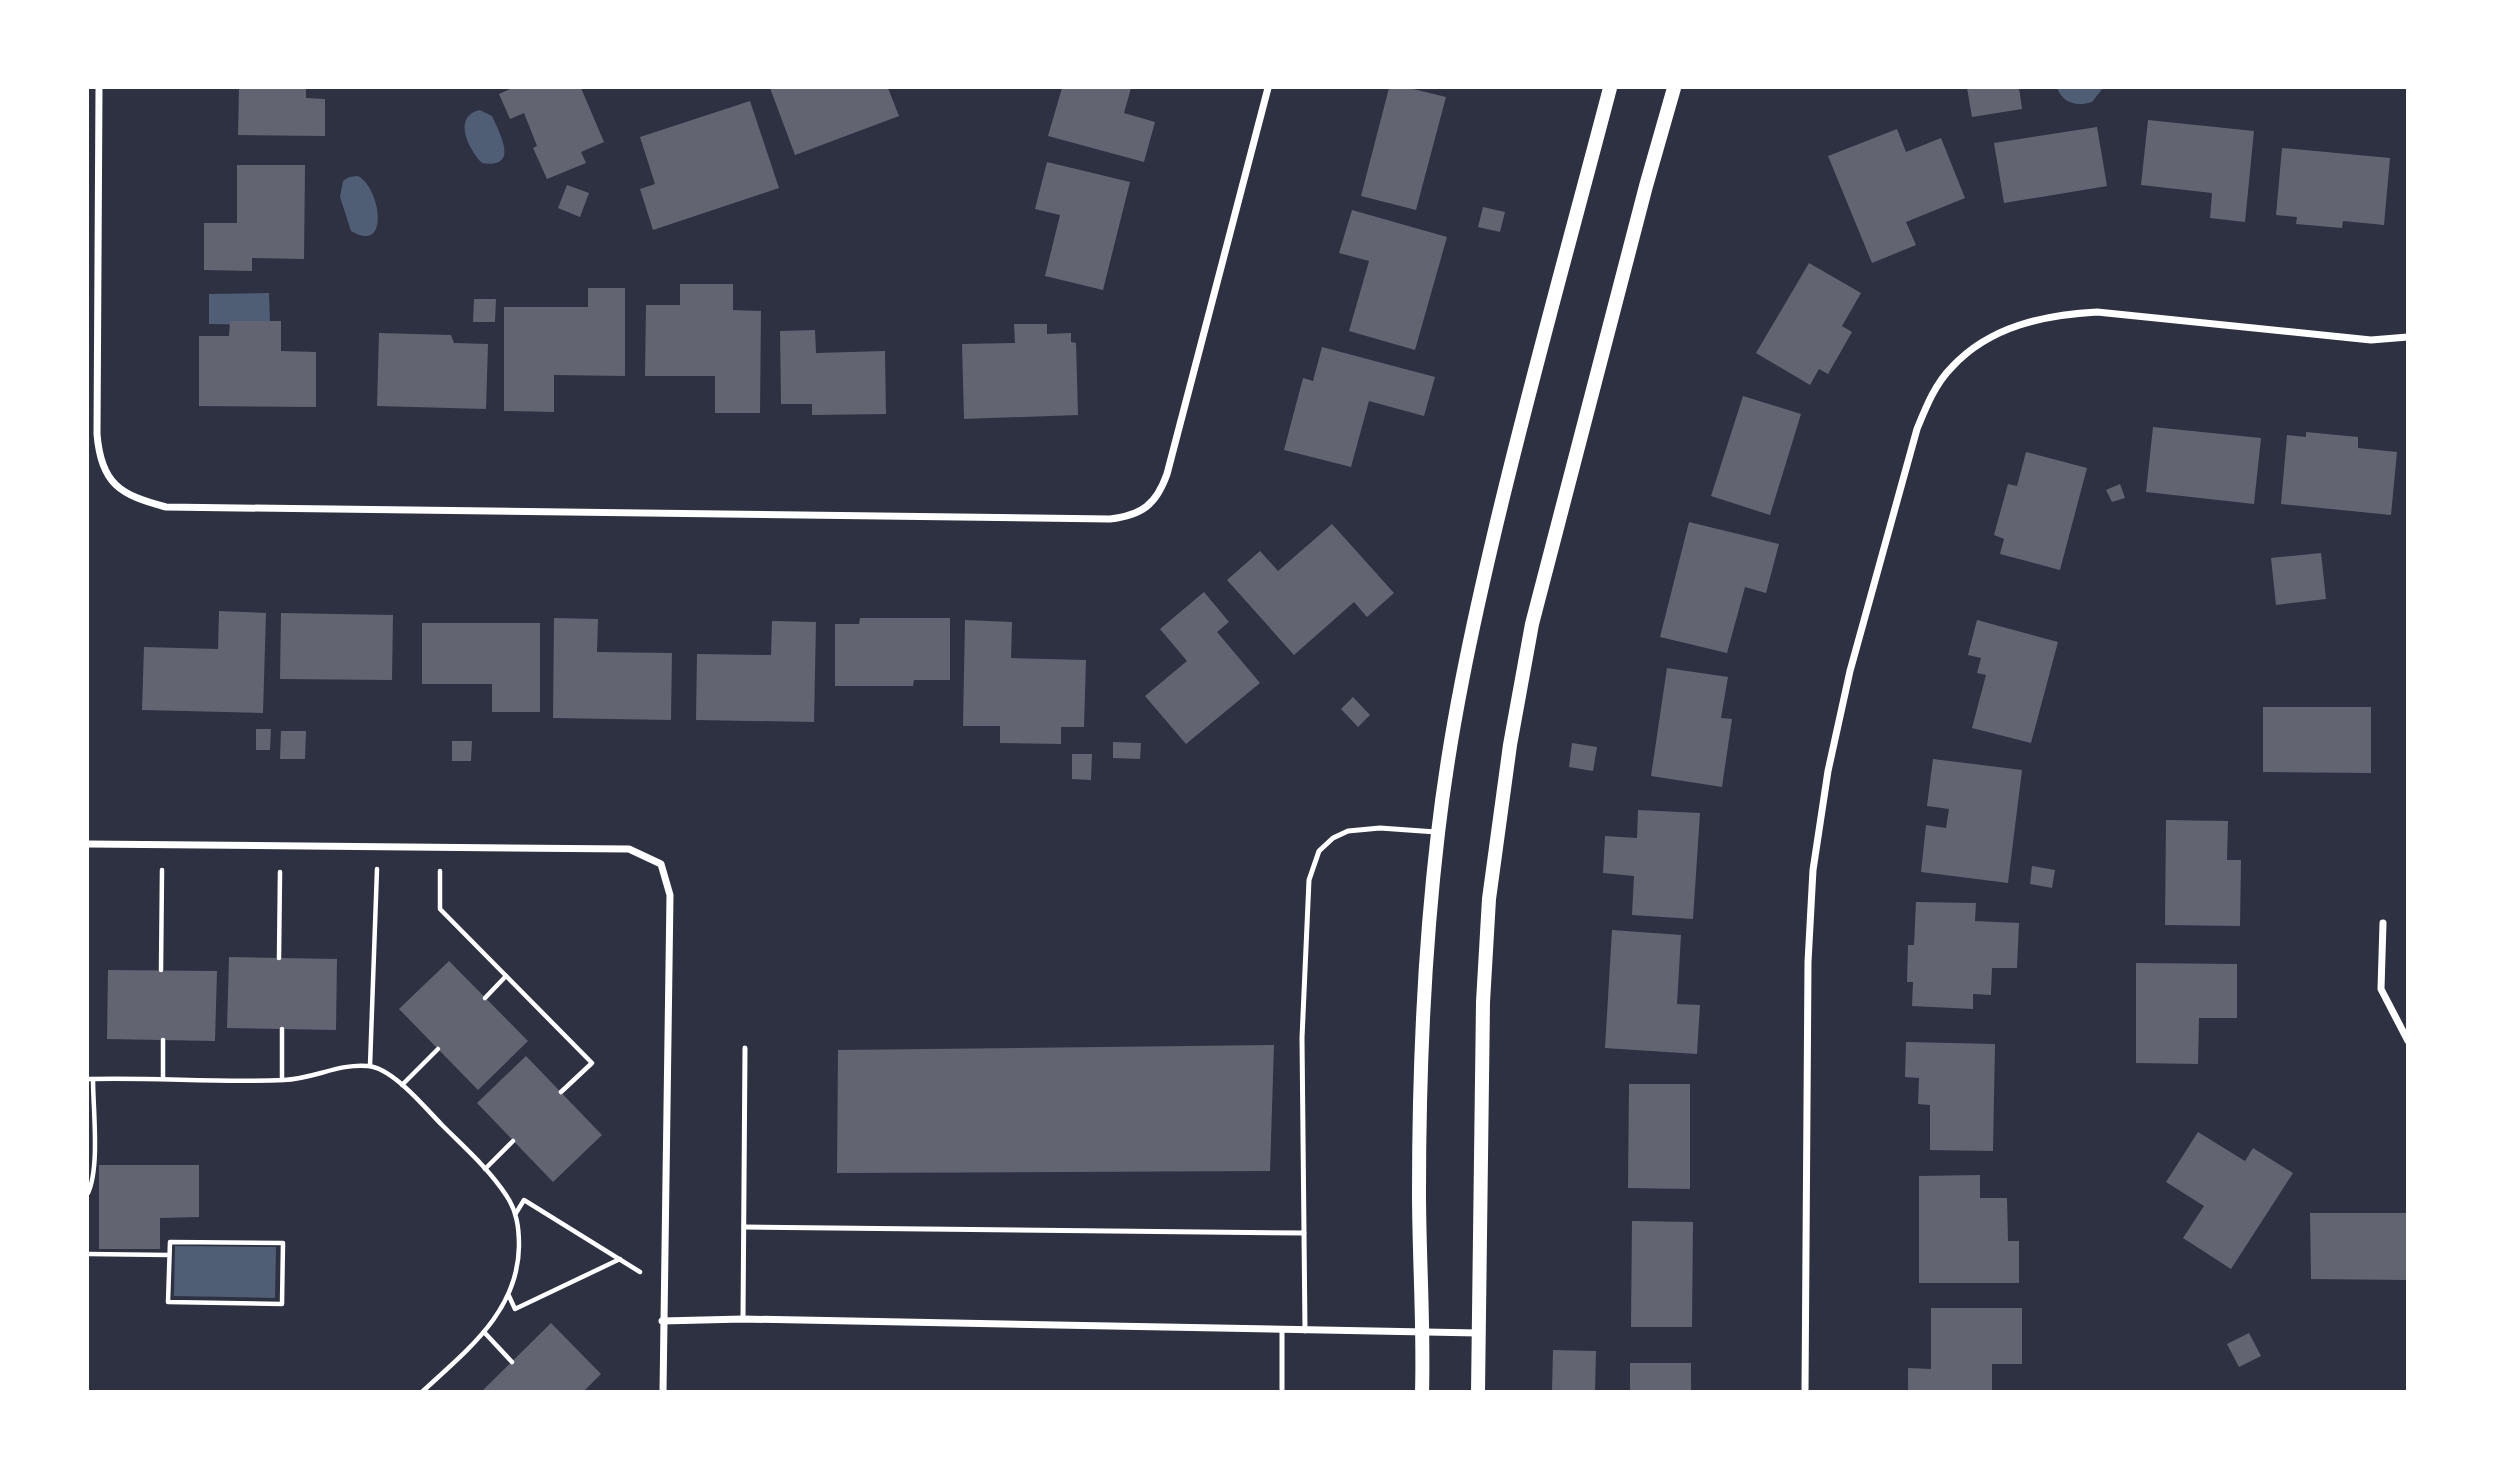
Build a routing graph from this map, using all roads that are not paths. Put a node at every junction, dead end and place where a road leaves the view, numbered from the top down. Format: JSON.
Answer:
{"nodes":[{"id":1,"x":99,"y":88,"type":"edge"},
{"id":2,"x":1269,"y":88,"type":"edge"},
{"id":3,"x":1610,"y":88,"type":"edge"},
{"id":4,"x":1674,"y":88,"type":"edge"},
{"id":5,"x":2407,"y":337,"type":"edge"},
{"id":6,"x":1438,"y":832,"type":"junction"},
{"id":7,"x":88,"y":844,"type":"edge"},
{"id":8,"x":2383,"y":923,"type":"dead end"},
{"id":9,"x":2407,"y":1041,"type":"edge"},
{"id":10,"x":746,"y":1048,"type":"dead end"},
{"id":11,"x":744,"y":1227,"type":"junction"},
{"id":12,"x":1304,"y":1233,"type":"junction"},
{"id":13,"x":743,"y":1319,"type":"junction"},
{"id":14,"x":662,"y":1321,"type":"junction"},
{"id":15,"x":1282,"y":1330,"type":"junction"},
{"id":16,"x":1305,"y":1331,"type":"junction"},
{"id":17,"x":1423,"y":1333,"type":"junction"},
{"id":18,"x":1478,"y":1333,"type":"junction"},
{"id":19,"x":663,"y":1391,"type":"edge"},
{"id":20,"x":1282,"y":1391,"type":"edge"},
{"id":21,"x":1422,"y":1391,"type":"edge"},
{"id":22,"x":1478,"y":1391,"type":"edge"},
{"id":23,"x":1805,"y":1391,"type":"edge"}],
"edges":[{"from":1,"to":2,"type":"street"},
{"from":3,"to":6,"type":"main road"},
{"from":4,"to":18,"type":"main road"},
{"from":5,"to":23,"type":"street"},
{"from":6,"to":12,"type":"lane"},
{"from":6,"to":17,"type":"main road"},
{"from":7,"to":14,"type":"street"},
{"from":8,"to":9,"type":"street"},
{"from":10,"to":11,"type":"lane"},
{"from":11,"to":12,"type":"lane"},
{"from":11,"to":13,"type":"lane"},
{"from":12,"to":16,"type":"lane"},
{"from":13,"to":14,"type":"street"},
{"from":13,"to":15,"type":"street"},
{"from":14,"to":19,"type":"street"},
{"from":15,"to":16,"type":"street"},
{"from":15,"to":20,"type":"lane"},
{"from":16,"to":17,"type":"street"},
{"from":17,"to":18,"type":"street"},
{"from":17,"to":21,"type":"main road"},
{"from":18,"to":22,"type":"main road"}]}
